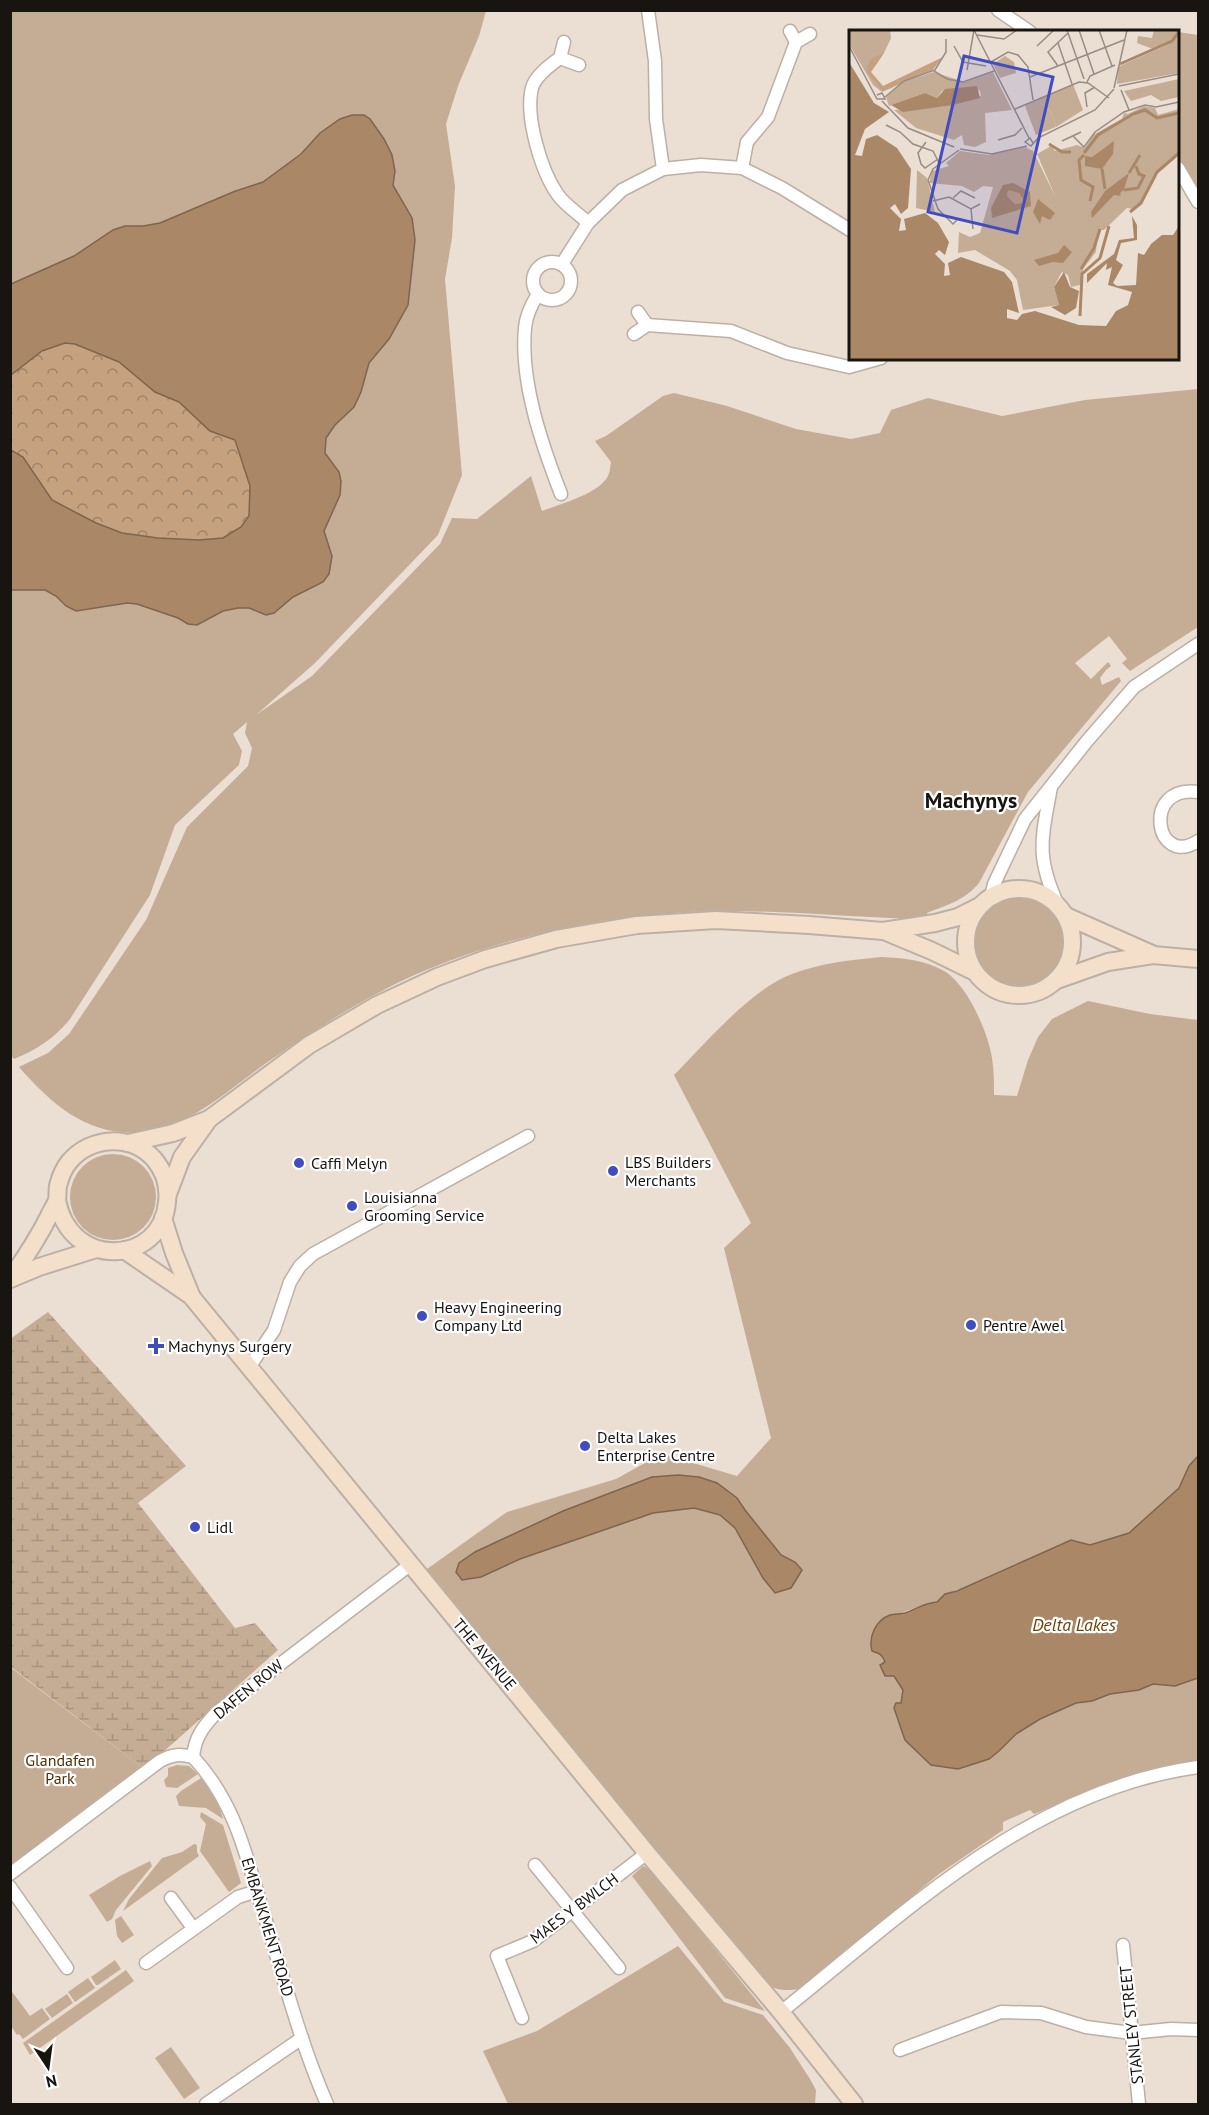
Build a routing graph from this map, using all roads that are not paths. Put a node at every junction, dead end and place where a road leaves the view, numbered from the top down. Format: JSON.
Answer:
{"nodes":[{"id":1,"x":648,"y":10,"type":"edge"},
{"id":2,"x":998,"y":10,"type":"edge"},
{"id":3,"x":1027,"y":30,"type":"edge"},
{"id":4,"x":810,"y":34,"type":"dead end"},
{"id":5,"x":564,"y":42,"type":"dead end"},
{"id":6,"x":560,"y":58,"type":"junction"},
{"id":7,"x":579,"y":65,"type":"dead end"},
{"id":8,"x":742,"y":168,"type":"junction"},
{"id":9,"x":663,"y":169,"type":"junction"},
{"id":10,"x":1179,"y":170,"type":"edge"},
{"id":11,"x":1198,"y":202,"type":"edge"},
{"id":12,"x":588,"y":223,"type":"junction"},
{"id":13,"x":849,"y":229,"type":"edge"},
{"id":14,"x":562,"y":264,"type":"junction"},
{"id":15,"x":538,"y":294,"type":"junction"},
{"id":16,"x":638,"y":312,"type":"dead end"},
{"id":17,"x":647,"y":325,"type":"junction"},
{"id":18,"x":634,"y":334,"type":"dead end"},
{"id":19,"x":874,"y":360,"type":"edge"},
{"id":20,"x":561,"y":494,"type":"dead end"},
{"id":21,"x":1197,"y":647,"type":"edge"},
{"id":22,"x":1052,"y":785,"type":"junction"},
{"id":23,"x":1198,"y":792,"type":"edge"},
{"id":24,"x":1198,"y":841,"type":"edge"},
{"id":25,"x":985,"y":902,"type":"junction"},
{"id":26,"x":1062,"y":911,"type":"junction"},
{"id":27,"x":883,"y":931,"type":"junction"},
{"id":28,"x":1153,"y":955,"type":"junction"},
{"id":29,"x":1198,"y":959,"type":"edge"},
{"id":30,"x":975,"y":972,"type":"junction"},
{"id":31,"x":1056,"y":981,"type":"junction"},
{"id":32,"x":209,"y":1119,"type":"junction"},
{"id":33,"x":528,"y":1136,"type":"dead end"},
{"id":34,"x":128,"y":1143,"type":"junction"},
{"id":35,"x":168,"y":1194,"type":"junction"},
{"id":36,"x":57,"y":1200,"type":"junction"},
{"id":37,"x":164,"y":1218,"type":"junction"},
{"id":38,"x":96,"y":1249,"type":"junction"},
{"id":39,"x":124,"y":1250,"type":"junction"},
{"id":40,"x":10,"y":1279,"type":"edge"},
{"id":41,"x":191,"y":1296,"type":"junction"},
{"id":42,"x":250,"y":1366,"type":"junction"},
{"id":43,"x":411,"y":1564,"type":"junction"},
{"id":44,"x":193,"y":1757,"type":"junction"},
{"id":45,"x":1198,"y":1767,"type":"edge"},
{"id":46,"x":647,"y":1853,"type":"junction"},
{"id":47,"x":535,"y":1865,"type":"dead end"},
{"id":48,"x":10,"y":1874,"type":"edge"},
{"id":49,"x":10,"y":1887,"type":"edge"},
{"id":50,"x":257,"y":1891,"type":"junction"},
{"id":51,"x":171,"y":1898,"type":"dead end"},
{"id":52,"x":572,"y":1911,"type":"junction"},
{"id":53,"x":193,"y":1928,"type":"junction"},
{"id":54,"x":1123,"y":1945,"type":"dead end"},
{"id":55,"x":146,"y":1963,"type":"dead end"},
{"id":56,"x":67,"y":1968,"type":"dead end"},
{"id":57,"x":619,"y":1968,"type":"dead end"},
{"id":58,"x":781,"y":2012,"type":"junction"},
{"id":59,"x":522,"y":2018,"type":"dead end"},
{"id":60,"x":1198,"y":2030,"type":"edge"},
{"id":61,"x":1131,"y":2033,"type":"junction"},
{"id":62,"x":302,"y":2038,"type":"junction"},
{"id":63,"x":900,"y":2050,"type":"dead end"},
{"id":64,"x":206,"y":2104,"type":"edge"},
{"id":65,"x":327,"y":2104,"type":"edge"},
{"id":66,"x":852,"y":2104,"type":"edge"},
{"id":67,"x":1139,"y":2104,"type":"edge"}],
"edges":[{"from":1,"to":9,"type":"street"},
{"from":2,"to":3,"type":"street"},
{"from":4,"to":8,"type":"street"},
{"from":5,"to":6,"type":"street"},
{"from":6,"to":7,"type":"street"},
{"from":6,"to":12,"type":"street"},
{"from":8,"to":9,"type":"street"},
{"from":8,"to":13,"type":"street"},
{"from":9,"to":12,"type":"street"},
{"from":10,"to":11,"type":"street"},
{"from":12,"to":14,"type":"street"},
{"from":14,"to":15,"type":"street"},
{"from":14,"to":15,"type":"street"},
{"from":15,"to":20,"type":"street"},
{"from":16,"to":17,"type":"street"},
{"from":17,"to":18,"type":"street"},
{"from":17,"to":19,"type":"street"},
{"from":21,"to":22,"type":"street"},
{"from":22,"to":25,"type":"street"},
{"from":22,"to":26,"type":"street"},
{"from":23,"to":24,"type":"street"},
{"from":25,"to":26,"type":"main road"},
{"from":25,"to":27,"type":"main road"},
{"from":25,"to":30,"type":"main road"},
{"from":26,"to":28,"type":"main road"},
{"from":26,"to":31,"type":"main road"},
{"from":27,"to":30,"type":"main road"},
{"from":27,"to":32,"type":"main road"},
{"from":28,"to":29,"type":"main road"},
{"from":28,"to":31,"type":"main road"},
{"from":30,"to":31,"type":"main road"},
{"from":32,"to":34,"type":"main road"},
{"from":32,"to":35,"type":"main road"},
{"from":33,"to":42,"type":"street"},
{"from":34,"to":35,"type":"main road"},
{"from":34,"to":36,"type":"main road"},
{"from":35,"to":37,"type":"main road"},
{"from":36,"to":38,"type":"main road"},
{"from":36,"to":40,"type":"main road"},
{"from":37,"to":39,"type":"main road"},
{"from":37,"to":41,"type":"main road","name":"THE AVENUE"},
{"from":38,"to":39,"type":"main road"},
{"from":38,"to":40,"type":"main road"},
{"from":39,"to":41,"type":"main road","name":"THE AVENUE"},
{"from":41,"to":42,"type":"main road","name":"THE AVENUE"},
{"from":42,"to":43,"type":"main road","name":"THE AVENUE"},
{"from":43,"to":44,"type":"street","name":"DAFEN ROW"},
{"from":43,"to":46,"type":"main road","name":"THE AVENUE"},
{"from":44,"to":48,"type":"street"},
{"from":44,"to":50,"type":"street","name":"EMBANKMENT ROAD"},
{"from":45,"to":58,"type":"street"},
{"from":46,"to":52,"type":"street","name":"MAES Y BWLCH"},
{"from":46,"to":58,"type":"main road","name":"THE AVENUE"},
{"from":47,"to":52,"type":"street"},
{"from":49,"to":56,"type":"street"},
{"from":50,"to":53,"type":"street"},
{"from":50,"to":62,"type":"street","name":"EMBANKMENT ROAD"},
{"from":51,"to":53,"type":"street"},
{"from":52,"to":57,"type":"street"},
{"from":52,"to":59,"type":"street","name":"MAES Y BWLCH"},
{"from":53,"to":55,"type":"street"},
{"from":54,"to":61,"type":"street","name":"STANLEY STREET"},
{"from":58,"to":66,"type":"main road","name":"THE AVENUE"},
{"from":60,"to":61,"type":"street"},
{"from":61,"to":63,"type":"street"},
{"from":61,"to":67,"type":"street","name":"STANLEY STREET"},
{"from":62,"to":64,"type":"street"},
{"from":62,"to":65,"type":"street","name":"EMBANKMENT ROAD"}]}
